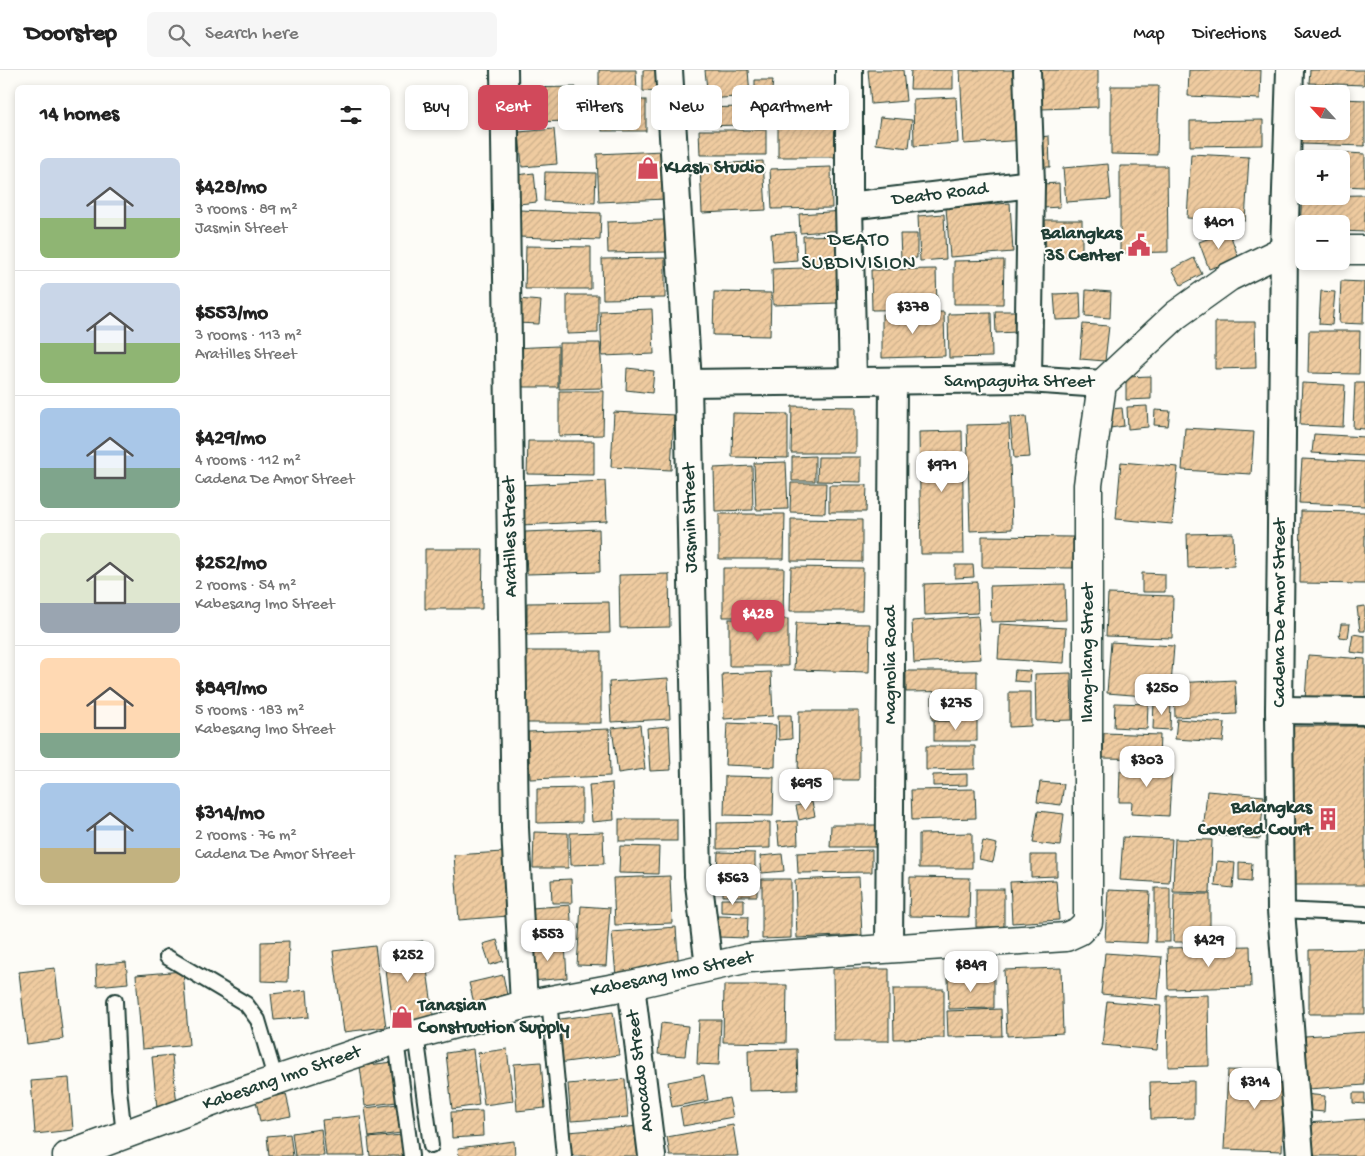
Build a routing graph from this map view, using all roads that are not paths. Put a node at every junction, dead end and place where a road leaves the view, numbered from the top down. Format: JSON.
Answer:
{"nodes":[{"id":1,"x":504,"y":70,"type":"edge"},
{"id":2,"x":670,"y":70,"type":"edge"},
{"id":3,"x":849,"y":70,"type":"edge"},
{"id":4,"x":1290,"y":70,"type":"edge"},
{"id":5,"x":1028,"y":71,"type":"edge"},
{"id":6,"x":1031,"y":184,"type":"junction"},
{"id":7,"x":849,"y":206,"type":"junction"},
{"id":8,"x":1294,"y":249,"type":"edge"},
{"id":9,"x":1350,"y":250,"type":"edge"},
{"id":10,"x":1365,"y":250,"type":"edge"},
{"id":11,"x":853,"y":380,"type":"junction"},
{"id":12,"x":1028,"y":380,"type":"junction"},
{"id":13,"x":893,"y":382,"type":"junction"},
{"id":14,"x":688,"y":383,"type":"junction"},
{"id":15,"x":1102,"y":384,"type":"junction"},
{"id":16,"x":1280,"y":710,"type":"junction"},
{"id":17,"x":1365,"y":711,"type":"edge"},
{"id":18,"x":1282,"y":910,"type":"junction"},
{"id":19,"x":1365,"y":914,"type":"edge"},
{"id":20,"x":1088,"y":922,"type":"joint"},
{"id":21,"x":889,"y":948,"type":"junction"},
{"id":22,"x":167,"y":957,"type":"dead end"},
{"id":23,"x":709,"y":967,"type":"junction"},
{"id":24,"x":631,"y":985,"type":"junction"},
{"id":25,"x":115,"y":1001,"type":"dead end"},
{"id":26,"x":536,"y":1002,"type":"junction"},
{"id":27,"x":406,"y":1037,"type":"junction"},
{"id":28,"x":276,"y":1081,"type":"junction"},
{"id":29,"x":124,"y":1135,"type":"junction"},
{"id":30,"x":431,"y":1146,"type":"dead end"},
{"id":31,"x":67,"y":1156,"type":"edge"},
{"id":32,"x":412,"y":1156,"type":"edge"},
{"id":33,"x":564,"y":1156,"type":"edge"},
{"id":34,"x":652,"y":1156,"type":"edge"},
{"id":35,"x":1300,"y":1156,"type":"edge"}],
"edges":[{"from":1,"to":26,"type":"street","name":"Aratilles Street"},
{"from":2,"to":14,"type":"street","name":"Jasmin Street"},
{"from":3,"to":7,"type":"street"},
{"from":4,"to":8,"type":"street","name":"Cadena De Amor Street"},
{"from":5,"to":6,"type":"street"},
{"from":6,"to":7,"type":"street","name":"Deato Road"},
{"from":6,"to":12,"type":"street"},
{"from":7,"to":11,"type":"street"},
{"from":8,"to":15,"type":"main road","name":"Sampaguita Street"},
{"from":8,"to":16,"type":"street","name":"Cadena De Amor Street"},
{"from":9,"to":10,"type":"main road"},
{"from":11,"to":13,"type":"street","name":"Sampaguita Street"},
{"from":11,"to":14,"type":"street","name":"Sampaguita Street"},
{"from":12,"to":13,"type":"street","name":"Sampaguita Street"},
{"from":12,"to":15,"type":"street","name":"Sampaguita Street"},
{"from":13,"to":21,"type":"street","name":"Magnolia Road"},
{"from":14,"to":23,"type":"street","name":"Jasmin Street"},
{"from":15,"to":20,"type":"main road","name":"Ilang-Ilang Street"},
{"from":16,"to":17,"type":"street"},
{"from":16,"to":18,"type":"street","name":"Cadena De Amor Street"},
{"from":18,"to":19,"type":"lane"},
{"from":18,"to":35,"type":"street","name":"Cadena De Amor Street"},
{"from":20,"to":21,"type":"main road","name":"Kabesang Imo Street"},
{"from":21,"to":23,"type":"main road","name":"Kabesang Imo Street"},
{"from":22,"to":28,"type":"lane"},
{"from":23,"to":24,"type":"main road","name":"Kabesang Imo Street"},
{"from":24,"to":26,"type":"main road","name":"Kabesang Imo Street"},
{"from":24,"to":34,"type":"street","name":"Avocado Street"},
{"from":25,"to":29,"type":"lane"},
{"from":26,"to":27,"type":"main road","name":"Kabesang Imo Street"},
{"from":26,"to":33,"type":"lane"},
{"from":27,"to":28,"type":"main road","name":"Kabesang Imo Street"},
{"from":27,"to":30,"type":"lane"},
{"from":27,"to":32,"type":"lane"},
{"from":28,"to":29,"type":"main road","name":"Kabesang Imo Street"},
{"from":29,"to":31,"type":"main road","name":"Kabesang Imo Street"}]}
